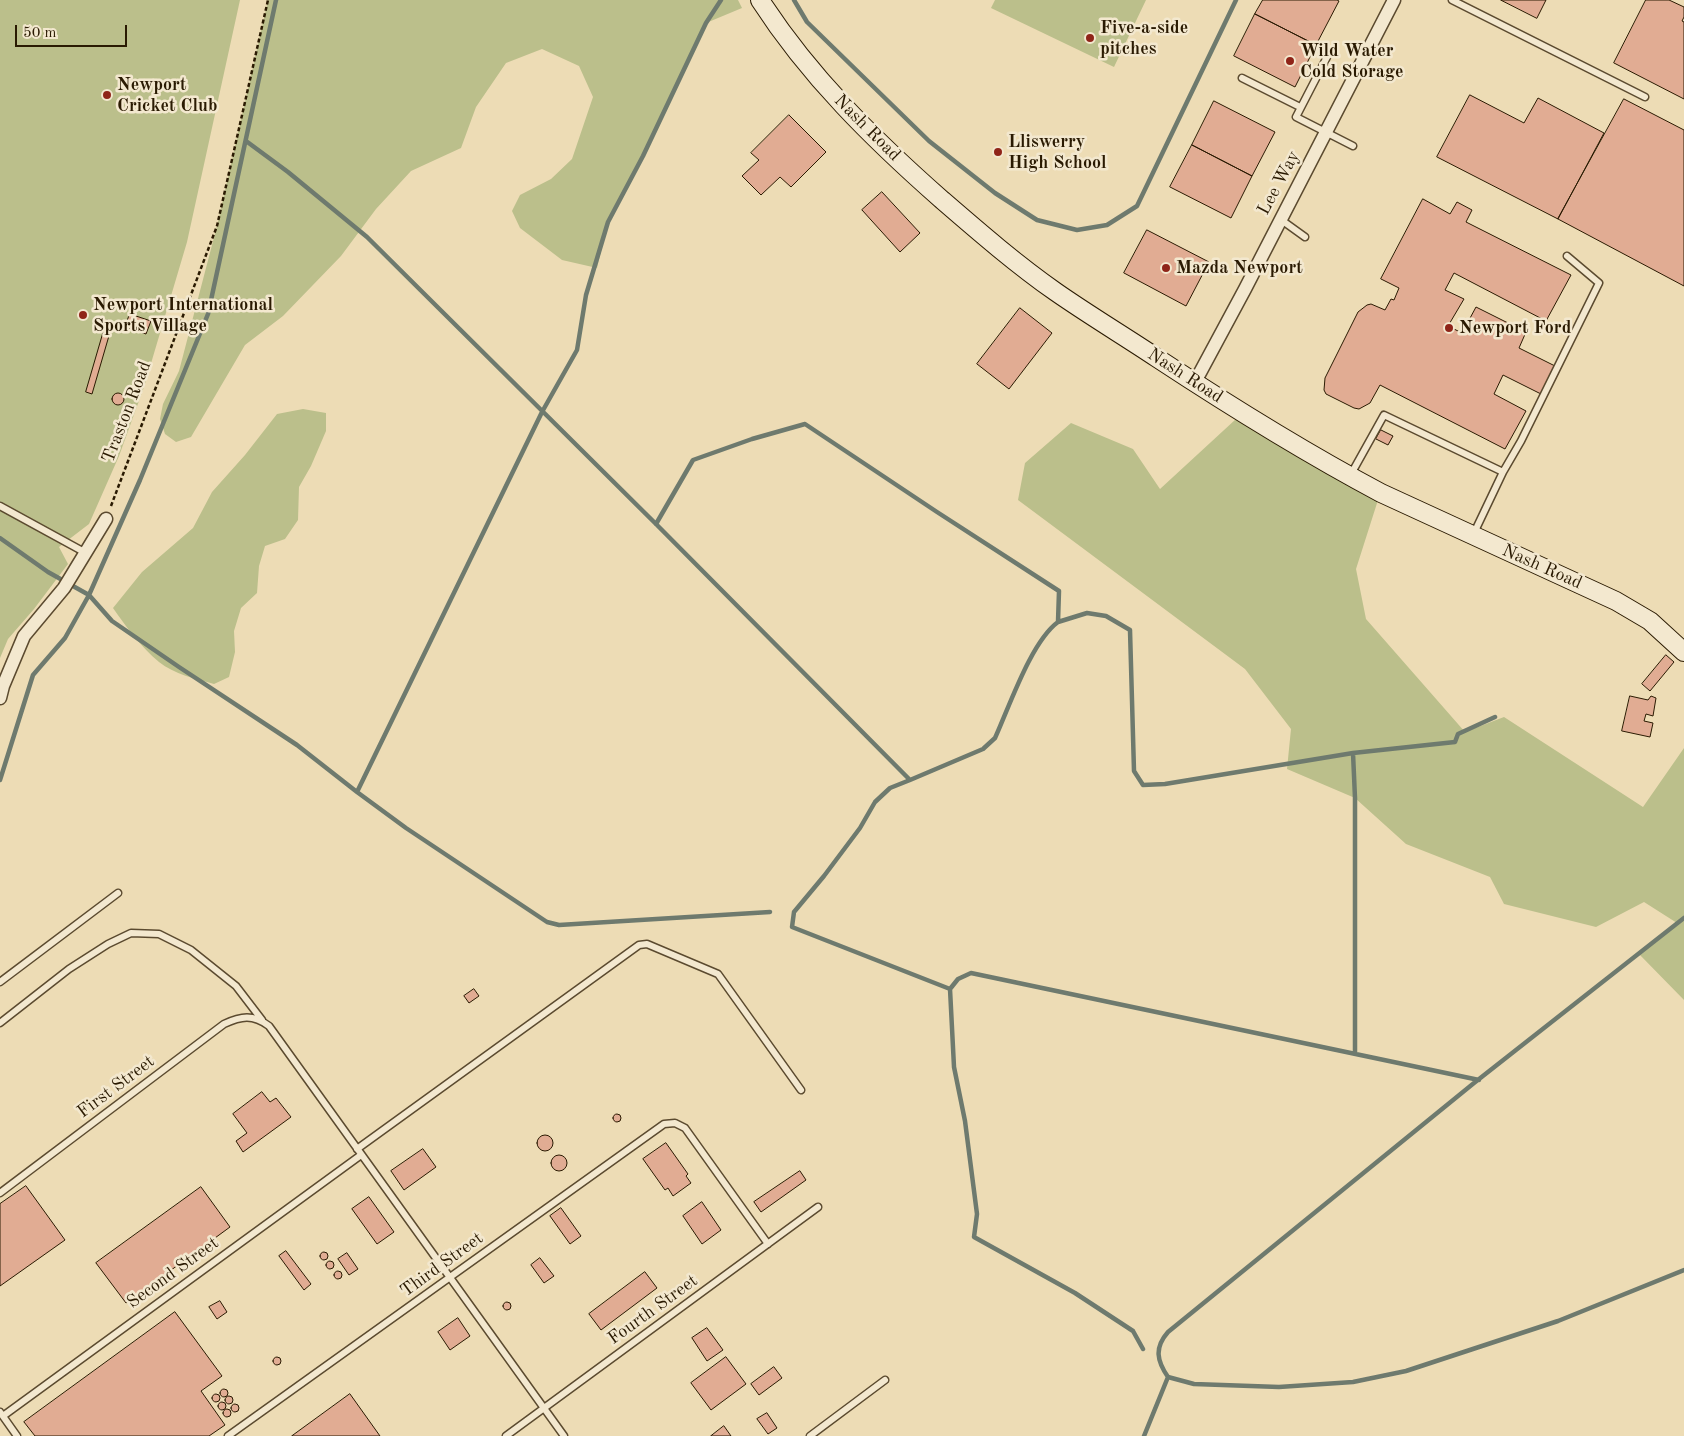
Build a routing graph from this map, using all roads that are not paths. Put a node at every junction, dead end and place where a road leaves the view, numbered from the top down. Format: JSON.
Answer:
{"nodes":[{"id":1,"x":760,"y":0,"type":"edge"},
{"id":2,"x":1394,"y":0,"type":"edge"},
{"id":3,"x":1452,"y":0,"type":"edge"},
{"id":4,"x":1327,"y":57,"type":"dead end"},
{"id":5,"x":1242,"y":78,"type":"dead end"},
{"id":6,"x":1645,"y":97,"type":"dead end"},
{"id":7,"x":1300,"y":108,"type":"junction"},
{"id":8,"x":1326,"y":131,"type":"junction"},
{"id":9,"x":1353,"y":146,"type":"dead end"},
{"id":10,"x":1280,"y":219,"type":"junction"},
{"id":11,"x":1305,"y":237,"type":"dead end"},
{"id":12,"x":1567,"y":256,"type":"dead end"},
{"id":13,"x":1194,"y":382,"type":"junction"},
{"id":14,"x":1502,"y":472,"type":"junction"},
{"id":15,"x":1350,"y":477,"type":"junction"},
{"id":16,"x":0,"y":506,"type":"edge"},
{"id":17,"x":106,"y":519,"type":"road end"},
{"id":18,"x":1472,"y":536,"type":"junction"},
{"id":19,"x":86,"y":552,"type":"junction"},
{"id":20,"x":1684,"y":652,"type":"edge"},
{"id":21,"x":0,"y":698,"type":"edge"},
{"id":22,"x":118,"y":893,"type":"dead end"},
{"id":23,"x":0,"y":982,"type":"edge"},
{"id":24,"x":262,"y":1020,"type":"junction"},
{"id":25,"x":0,"y":1023,"type":"edge"},
{"id":26,"x":801,"y":1090,"type":"dead end"},
{"id":27,"x":357,"y":1149,"type":"junction"},
{"id":28,"x":361,"y":1155,"type":"junction"},
{"id":29,"x":0,"y":1193,"type":"edge"},
{"id":30,"x":818,"y":1207,"type":"dead end"},
{"id":31,"x":768,"y":1244,"type":"junction"},
{"id":32,"x":451,"y":1277,"type":"junction"},
{"id":33,"x":885,"y":1380,"type":"dead end"},
{"id":34,"x":544,"y":1409,"type":"junction"},
{"id":35,"x":1,"y":1414,"type":"edge"},
{"id":36,"x":17,"y":1436,"type":"edge"},
{"id":37,"x":228,"y":1436,"type":"edge"},
{"id":38,"x":506,"y":1436,"type":"edge"},
{"id":39,"x":564,"y":1436,"type":"edge"},
{"id":40,"x":810,"y":1436,"type":"edge"}],
"edges":[{"from":1,"to":13,"type":"street","name":"Nash Road"},
{"from":2,"to":8,"type":"street","name":"Lee Way"},
{"from":3,"to":6,"type":"lane"},
{"from":4,"to":7,"type":"lane"},
{"from":5,"to":7,"type":"lane"},
{"from":7,"to":8,"type":"lane"},
{"from":8,"to":9,"type":"lane"},
{"from":8,"to":10,"type":"street","name":"Lee Way"},
{"from":10,"to":11,"type":"lane"},
{"from":10,"to":13,"type":"street","name":"Lee Way"},
{"from":12,"to":14,"type":"lane"},
{"from":13,"to":15,"type":"street","name":"Nash Road"},
{"from":14,"to":15,"type":"lane"},
{"from":14,"to":18,"type":"lane"},
{"from":15,"to":18,"type":"street","name":"Nash Road"},
{"from":16,"to":19,"type":"lane"},
{"from":17,"to":19,"type":"street"},
{"from":18,"to":20,"type":"street","name":"Nash Road"},
{"from":19,"to":21,"type":"street"},
{"from":22,"to":23,"type":"lane"},
{"from":24,"to":25,"type":"lane"},
{"from":24,"to":27,"type":"lane"},
{"from":24,"to":29,"type":"lane","name":"First Street"},
{"from":26,"to":27,"type":"lane"},
{"from":27,"to":28,"type":"lane"},
{"from":28,"to":32,"type":"lane"},
{"from":28,"to":35,"type":"lane","name":"Second Street"},
{"from":30,"to":31,"type":"lane","name":"Fourth Street"},
{"from":31,"to":32,"type":"lane","name":"Third Street"},
{"from":31,"to":34,"type":"lane","name":"Fourth Street"},
{"from":32,"to":34,"type":"lane"},
{"from":32,"to":37,"type":"lane","name":"Third Street"},
{"from":33,"to":40,"type":"lane"},
{"from":34,"to":38,"type":"lane","name":"Fourth Street"},
{"from":34,"to":39,"type":"lane"},
{"from":35,"to":36,"type":"lane"}]}
